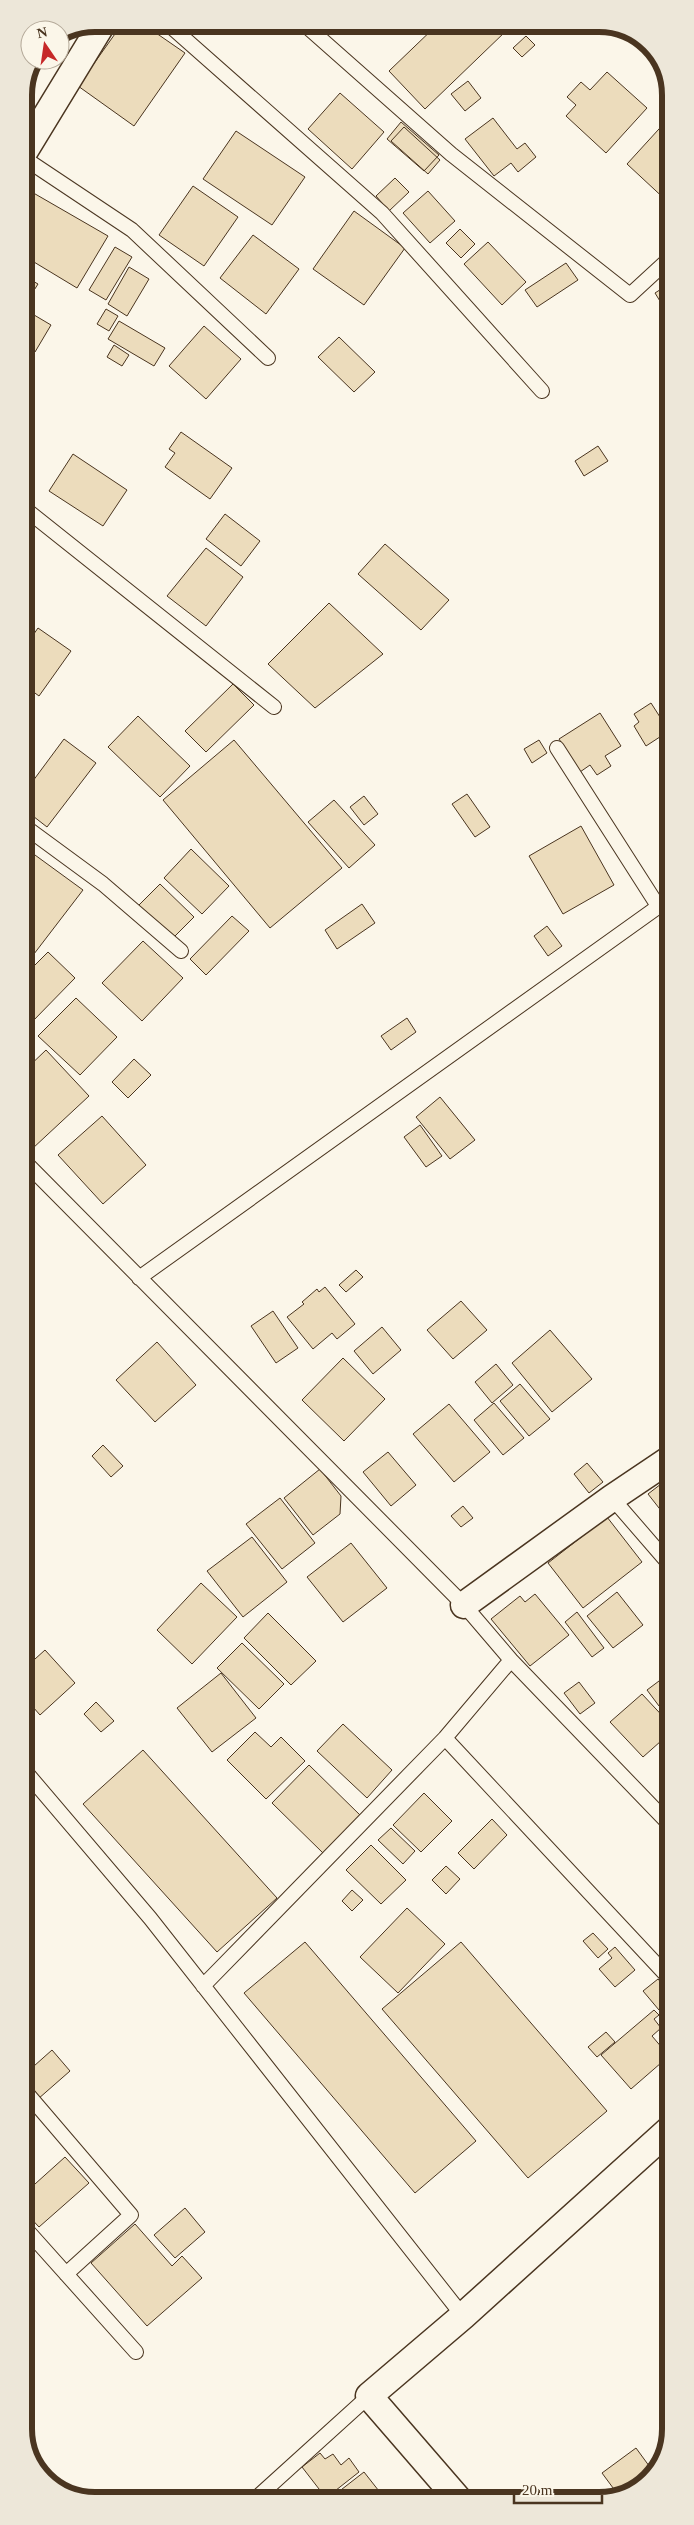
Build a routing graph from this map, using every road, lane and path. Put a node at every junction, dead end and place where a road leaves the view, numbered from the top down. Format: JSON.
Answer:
{"nodes":[{"id":1,"x":97,"y":32,"type":"edge"},
{"id":2,"x":177,"y":32,"type":"edge"},
{"id":3,"x":314,"y":32,"type":"edge"},
{"id":4,"x":32,"y":139,"type":"edge"},
{"id":5,"x":32,"y":163,"type":"edge"},
{"id":6,"x":662,"y":266,"type":"edge"},
{"id":7,"x":268,"y":358,"type":"dead end"},
{"id":8,"x":542,"y":391,"type":"dead end"},
{"id":9,"x":32,"y":514,"type":"edge"},
{"id":10,"x":274,"y":707,"type":"dead end"},
{"id":11,"x":557,"y":748,"type":"dead end"},
{"id":12,"x":32,"y":832,"type":"edge"},
{"id":13,"x":662,"y":901,"type":"edge"},
{"id":14,"x":662,"y":903,"type":"edge"},
{"id":15,"x":181,"y":952,"type":"dead end"},
{"id":16,"x":32,"y":1169,"type":"edge"},
{"id":17,"x":139,"y":1278,"type":"junction"},
{"id":18,"x":662,"y":1465,"type":"edge"},
{"id":19,"x":612,"y":1498,"type":"junction"},
{"id":20,"x":662,"y":1557,"type":"edge"},
{"id":21,"x":464,"y":1605,"type":"junction"},
{"id":22,"x":511,"y":1660,"type":"junction"},
{"id":23,"x":445,"y":1738,"type":"junction"},
{"id":24,"x":32,"y":1779,"type":"edge"},
{"id":25,"x":662,"y":1816,"type":"edge"},
{"id":26,"x":662,"y":1971,"type":"edge"},
{"id":27,"x":203,"y":1986,"type":"junction"},
{"id":28,"x":32,"y":2100,"type":"edge"},
{"id":29,"x":662,"y":2136,"type":"edge"},
{"id":30,"x":32,"y":2236,"type":"edge"},
{"id":31,"x":66,"y":2274,"type":"junction"},
{"id":32,"x":463,"y":2316,"type":"junction"},
{"id":33,"x":136,"y":2352,"type":"dead end"},
{"id":34,"x":369,"y":2396,"type":"junction"},
{"id":35,"x":262,"y":2492,"type":"edge"},
{"id":36,"x":452,"y":2492,"type":"edge"}],
"edges":[{"from":1,"to":4,"type":"street"},
{"from":2,"to":8,"type":"lane"},
{"from":3,"to":6,"type":"lane"},
{"from":5,"to":7,"type":"lane"},
{"from":9,"to":10,"type":"lane"},
{"from":11,"to":13,"type":"lane"},
{"from":12,"to":15,"type":"lane"},
{"from":14,"to":17,"type":"lane"},
{"from":16,"to":17,"type":"lane"},
{"from":17,"to":21,"type":"lane"},
{"from":18,"to":19,"type":"street"},
{"from":19,"to":20,"type":"lane"},
{"from":19,"to":21,"type":"street"},
{"from":21,"to":22,"type":"lane"},
{"from":22,"to":23,"type":"lane"},
{"from":22,"to":25,"type":"lane"},
{"from":23,"to":26,"type":"lane"},
{"from":23,"to":27,"type":"lane"},
{"from":24,"to":27,"type":"lane"},
{"from":27,"to":32,"type":"lane"},
{"from":28,"to":31,"type":"lane"},
{"from":29,"to":32,"type":"street"},
{"from":30,"to":31,"type":"lane"},
{"from":31,"to":33,"type":"lane"},
{"from":32,"to":34,"type":"street"},
{"from":34,"to":35,"type":"lane"},
{"from":34,"to":36,"type":"street"}]}
